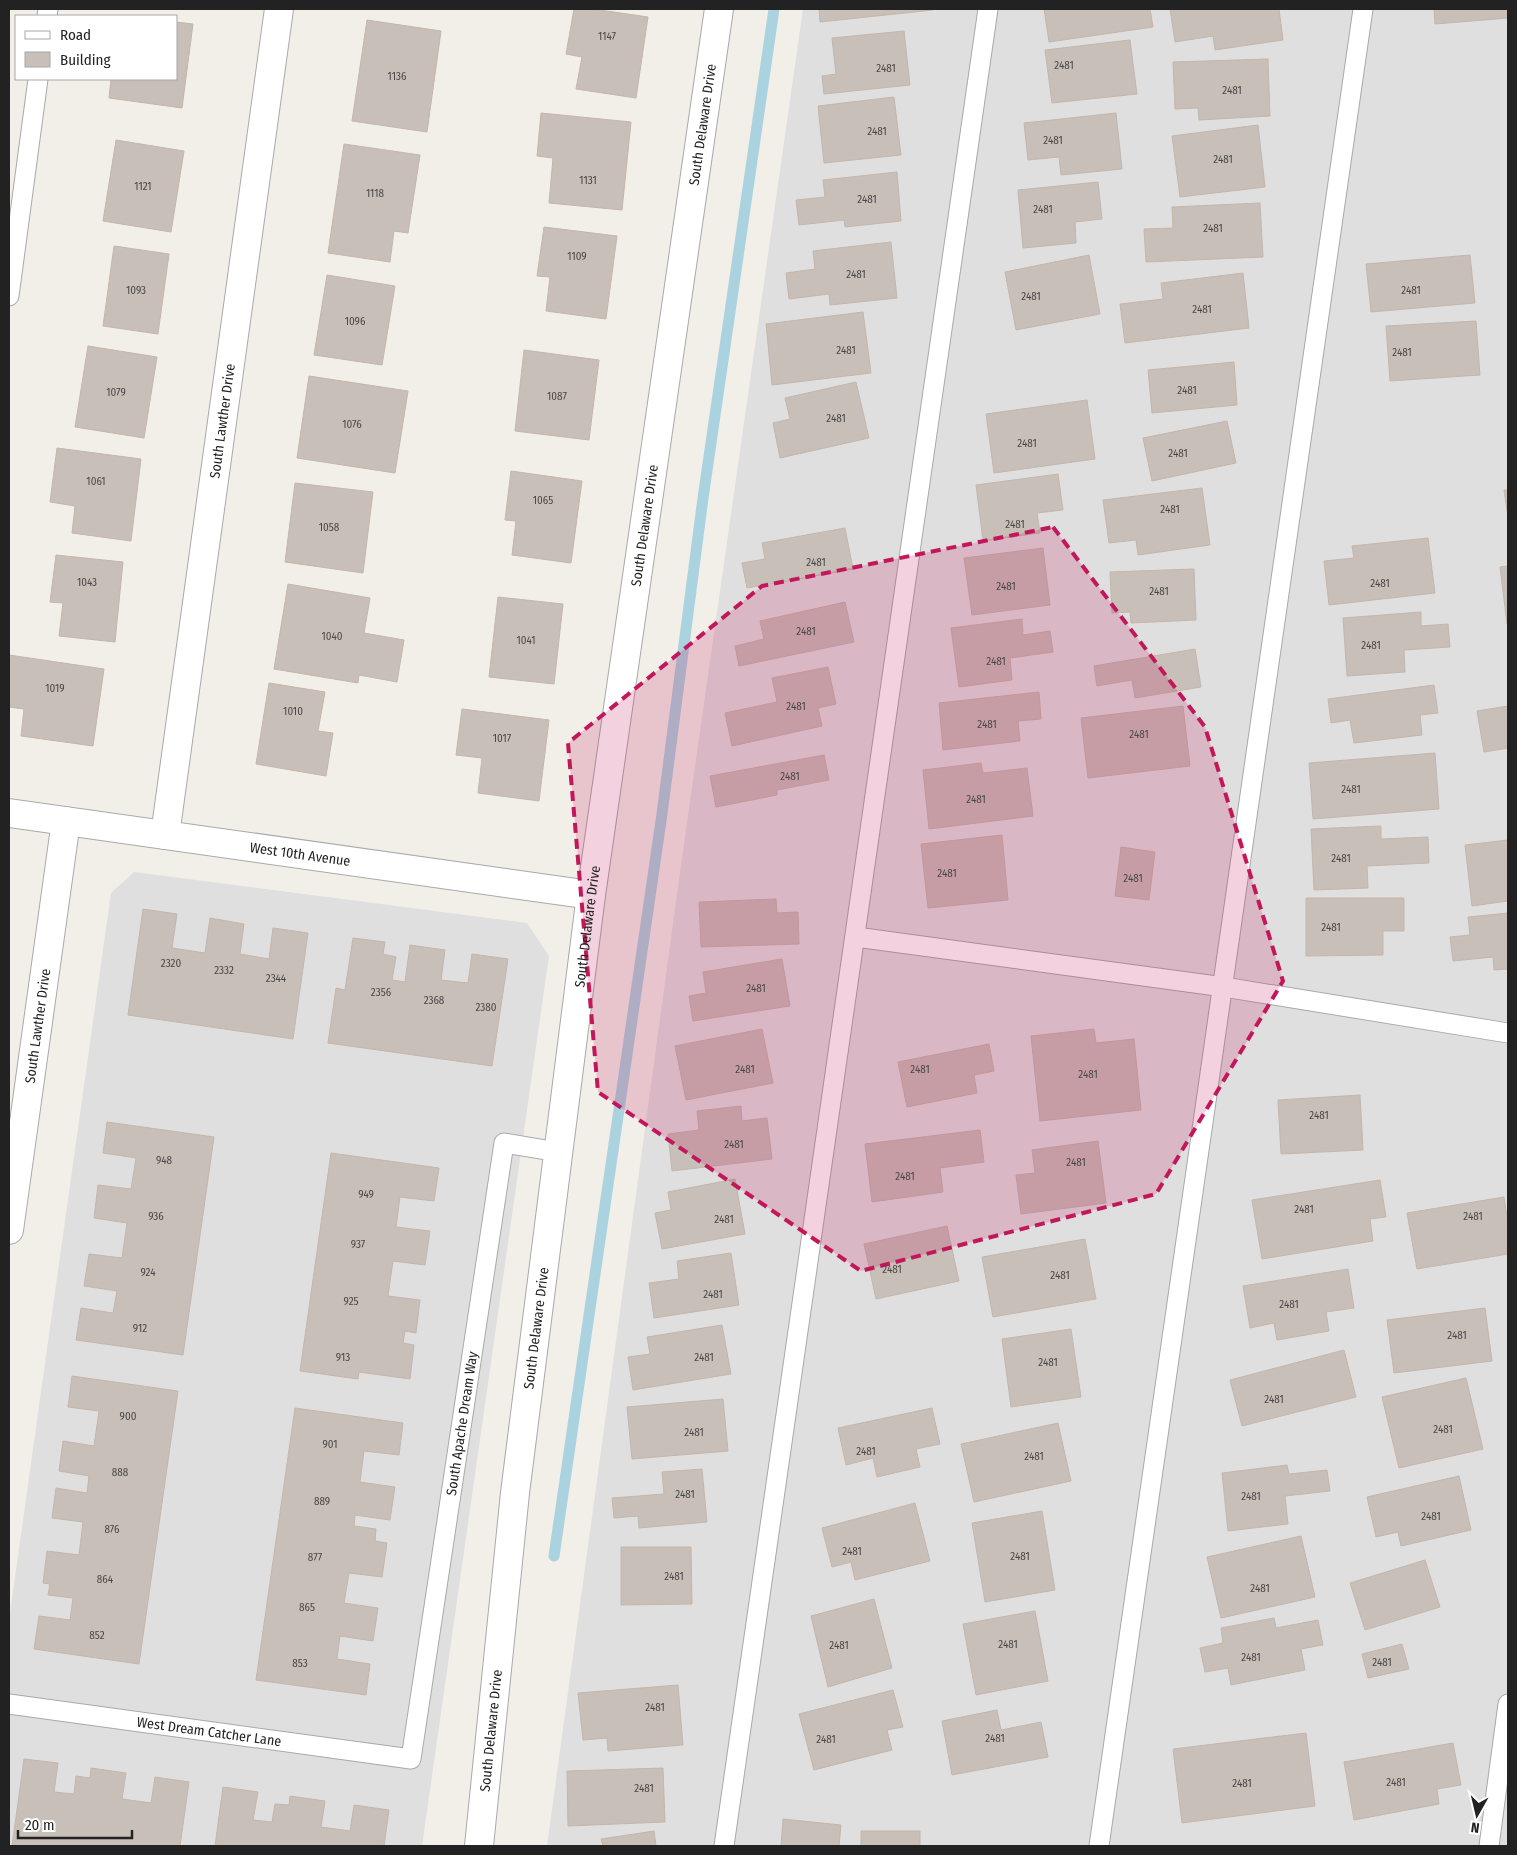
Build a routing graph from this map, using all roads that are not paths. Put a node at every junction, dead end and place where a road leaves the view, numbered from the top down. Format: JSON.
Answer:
{"nodes":[{"id":1,"x":279,"y":9,"type":"edge"},
{"id":2,"x":719,"y":9,"type":"edge"},
{"id":3,"x":988,"y":9,"type":"edge"},
{"id":4,"x":1363,"y":9,"type":"edge"},
{"id":5,"x":38,"y":80,"type":"edge"},
{"id":6,"x":9,"y":296,"type":"edge"},
{"id":7,"x":9,"y":813,"type":"edge"},
{"id":8,"x":66,"y":821,"type":"junction"},
{"id":9,"x":165,"y":835,"type":"junction"},
{"id":10,"x":591,"y":896,"type":"junction"},
{"id":11,"x":856,"y":936,"type":"junction"},
{"id":12,"x":1224,"y":987,"type":"junction"},
{"id":13,"x":1508,"y":1033,"type":"edge"},
{"id":14,"x":558,"y":1152,"type":"junction"},
{"id":15,"x":9,"y":1230,"type":"edge"},
{"id":16,"x":9,"y":1704,"type":"edge"},
{"id":17,"x":1508,"y":1704,"type":"edge"},
{"id":18,"x":411,"y":1760,"type":"joint"},
{"id":19,"x":479,"y":1846,"type":"edge"},
{"id":20,"x":724,"y":1846,"type":"edge"},
{"id":21,"x":1100,"y":1846,"type":"edge"},
{"id":22,"x":1489,"y":1846,"type":"edge"}],
"edges":[{"from":1,"to":9,"type":"street","name":"South Lawther Drive"},
{"from":2,"to":10,"type":"street","name":"South Delaware Drive"},
{"from":3,"to":11,"type":"lane"},
{"from":4,"to":12,"type":"lane"},
{"from":5,"to":6,"type":"lane"},
{"from":7,"to":8,"type":"street","name":"West 10th Avenue"},
{"from":8,"to":9,"type":"street","name":"West 10th Avenue"},
{"from":8,"to":15,"type":"street","name":"South Lawther Drive"},
{"from":9,"to":10,"type":"street","name":"West 10th Avenue"},
{"from":10,"to":14,"type":"street","name":"South Delaware Drive"},
{"from":11,"to":12,"type":"lane"},
{"from":11,"to":20,"type":"lane"},
{"from":12,"to":13,"type":"lane"},
{"from":12,"to":21,"type":"lane"},
{"from":14,"to":18,"type":"lane","name":"South Apache Dream Way"},
{"from":14,"to":19,"type":"street","name":"South Delaware Drive"},
{"from":16,"to":18,"type":"lane","name":"West Dream Catcher Lane"},
{"from":17,"to":22,"type":"lane"}]}
